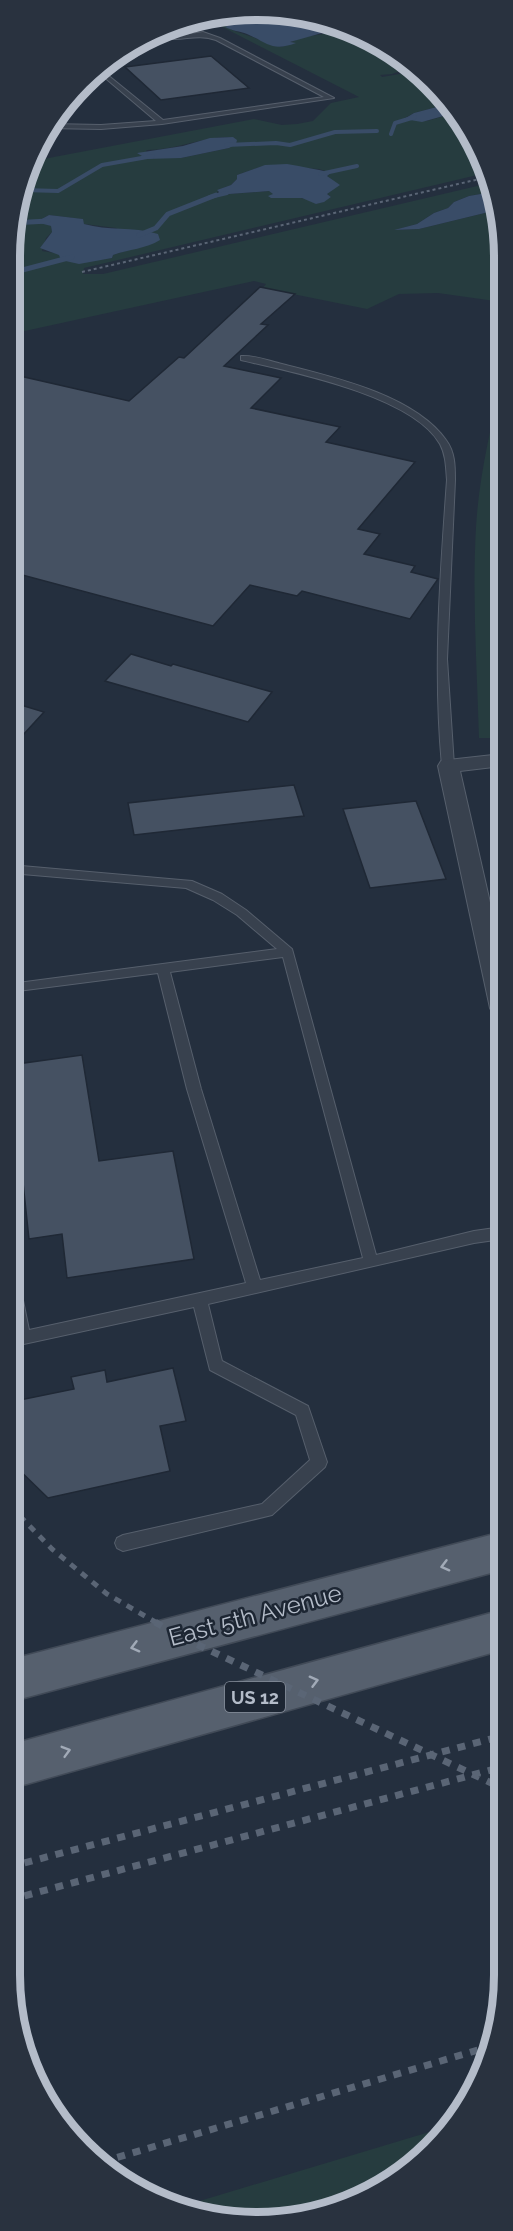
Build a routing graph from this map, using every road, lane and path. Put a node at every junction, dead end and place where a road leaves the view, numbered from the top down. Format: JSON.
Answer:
{"nodes":[{"id":1,"x":167,"y":38,"type":"edge"},
{"id":2,"x":104,"y":74,"type":"edge"},
{"id":3,"x":162,"y":122,"type":"junction"},
{"id":4,"x":58,"y":126,"type":"edge"},
{"id":5,"x":244,"y":358,"type":"dead end"},
{"id":6,"x":494,"y":761,"type":"edge"},
{"id":7,"x":448,"y":765,"type":"junction"},
{"id":8,"x":20,"y":870,"type":"edge"},
{"id":9,"x":288,"y":952,"type":"junction"},
{"id":10,"x":163,"y":968,"type":"junction"},
{"id":11,"x":494,"y":972,"type":"edge"},
{"id":12,"x":20,"y":987,"type":"edge"},
{"id":13,"x":494,"y":1234,"type":"edge"},
{"id":14,"x":371,"y":1262,"type":"junction"},
{"id":15,"x":255,"y":1287,"type":"junction"},
{"id":16,"x":200,"y":1299,"type":"junction"},
{"id":17,"x":20,"y":1339,"type":"edge"},
{"id":18,"x":123,"y":1543,"type":"dead end"},
{"id":19,"x":494,"y":1553,"type":"edge"},
{"id":20,"x":494,"y":1632,"type":"edge"},
{"id":21,"x":20,"y":1678,"type":"edge"},
{"id":22,"x":20,"y":1764,"type":"edge"}],
"edges":[{"from":1,"to":3,"type":"lane"},
{"from":2,"to":3,"type":"lane"},
{"from":3,"to":4,"type":"lane"},
{"from":5,"to":7,"type":"lane"},
{"from":6,"to":7,"type":"street"},
{"from":7,"to":11,"type":"street"},
{"from":8,"to":9,"type":"lane"},
{"from":9,"to":10,"type":"lane"},
{"from":9,"to":14,"type":"lane"},
{"from":10,"to":12,"type":"lane"},
{"from":10,"to":15,"type":"lane"},
{"from":13,"to":14,"type":"lane"},
{"from":14,"to":15,"type":"lane"},
{"from":15,"to":16,"type":"lane"},
{"from":16,"to":17,"type":"lane"},
{"from":16,"to":18,"type":"lane"},
{"from":19,"to":21,"type":"main road","name":"East 5th Avenue","one_way":true},
{"from":22,"to":20,"type":"main road","number":"US 12","one_way":true}]}
